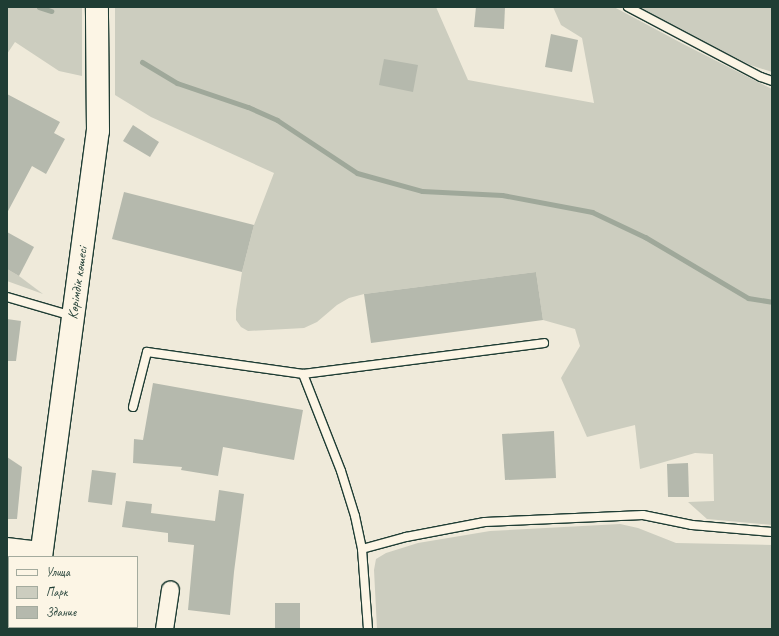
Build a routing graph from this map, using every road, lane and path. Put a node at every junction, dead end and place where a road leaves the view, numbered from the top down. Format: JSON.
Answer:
{"nodes":[{"id":1,"x":97,"y":7,"type":"edge"},
{"id":2,"x":628,"y":7,"type":"edge"},
{"id":3,"x":772,"y":80,"type":"edge"},
{"id":4,"x":7,"y":297,"type":"edge"},
{"id":5,"x":73,"y":316,"type":"junction"},
{"id":6,"x":544,"y":343,"type":"dead end"},
{"id":7,"x":304,"y":374,"type":"junction"},
{"id":8,"x":133,"y":407,"type":"dead end"},
{"id":9,"x":772,"y":532,"type":"edge"},
{"id":10,"x":7,"y":549,"type":"edge"},
{"id":11,"x":362,"y":549,"type":"junction"},
{"id":12,"x":41,"y":555,"type":"edge"},
{"id":13,"x":170,"y":588,"type":"dead end"},
{"id":14,"x":164,"y":629,"type":"edge"},
{"id":15,"x":368,"y":629,"type":"edge"}],
"edges":[{"from":1,"to":5,"type":"street","name":"Көрімдік көшесі"},
{"from":2,"to":3,"type":"lane"},
{"from":4,"to":5,"type":"lane"},
{"from":5,"to":12,"type":"street","name":"Көрімдік көшесі"},
{"from":6,"to":7,"type":"lane"},
{"from":7,"to":8,"type":"lane"},
{"from":7,"to":11,"type":"lane"},
{"from":9,"to":11,"type":"lane"},
{"from":10,"to":12,"type":"street"},
{"from":11,"to":15,"type":"lane"},
{"from":13,"to":14,"type":"street"}]}
